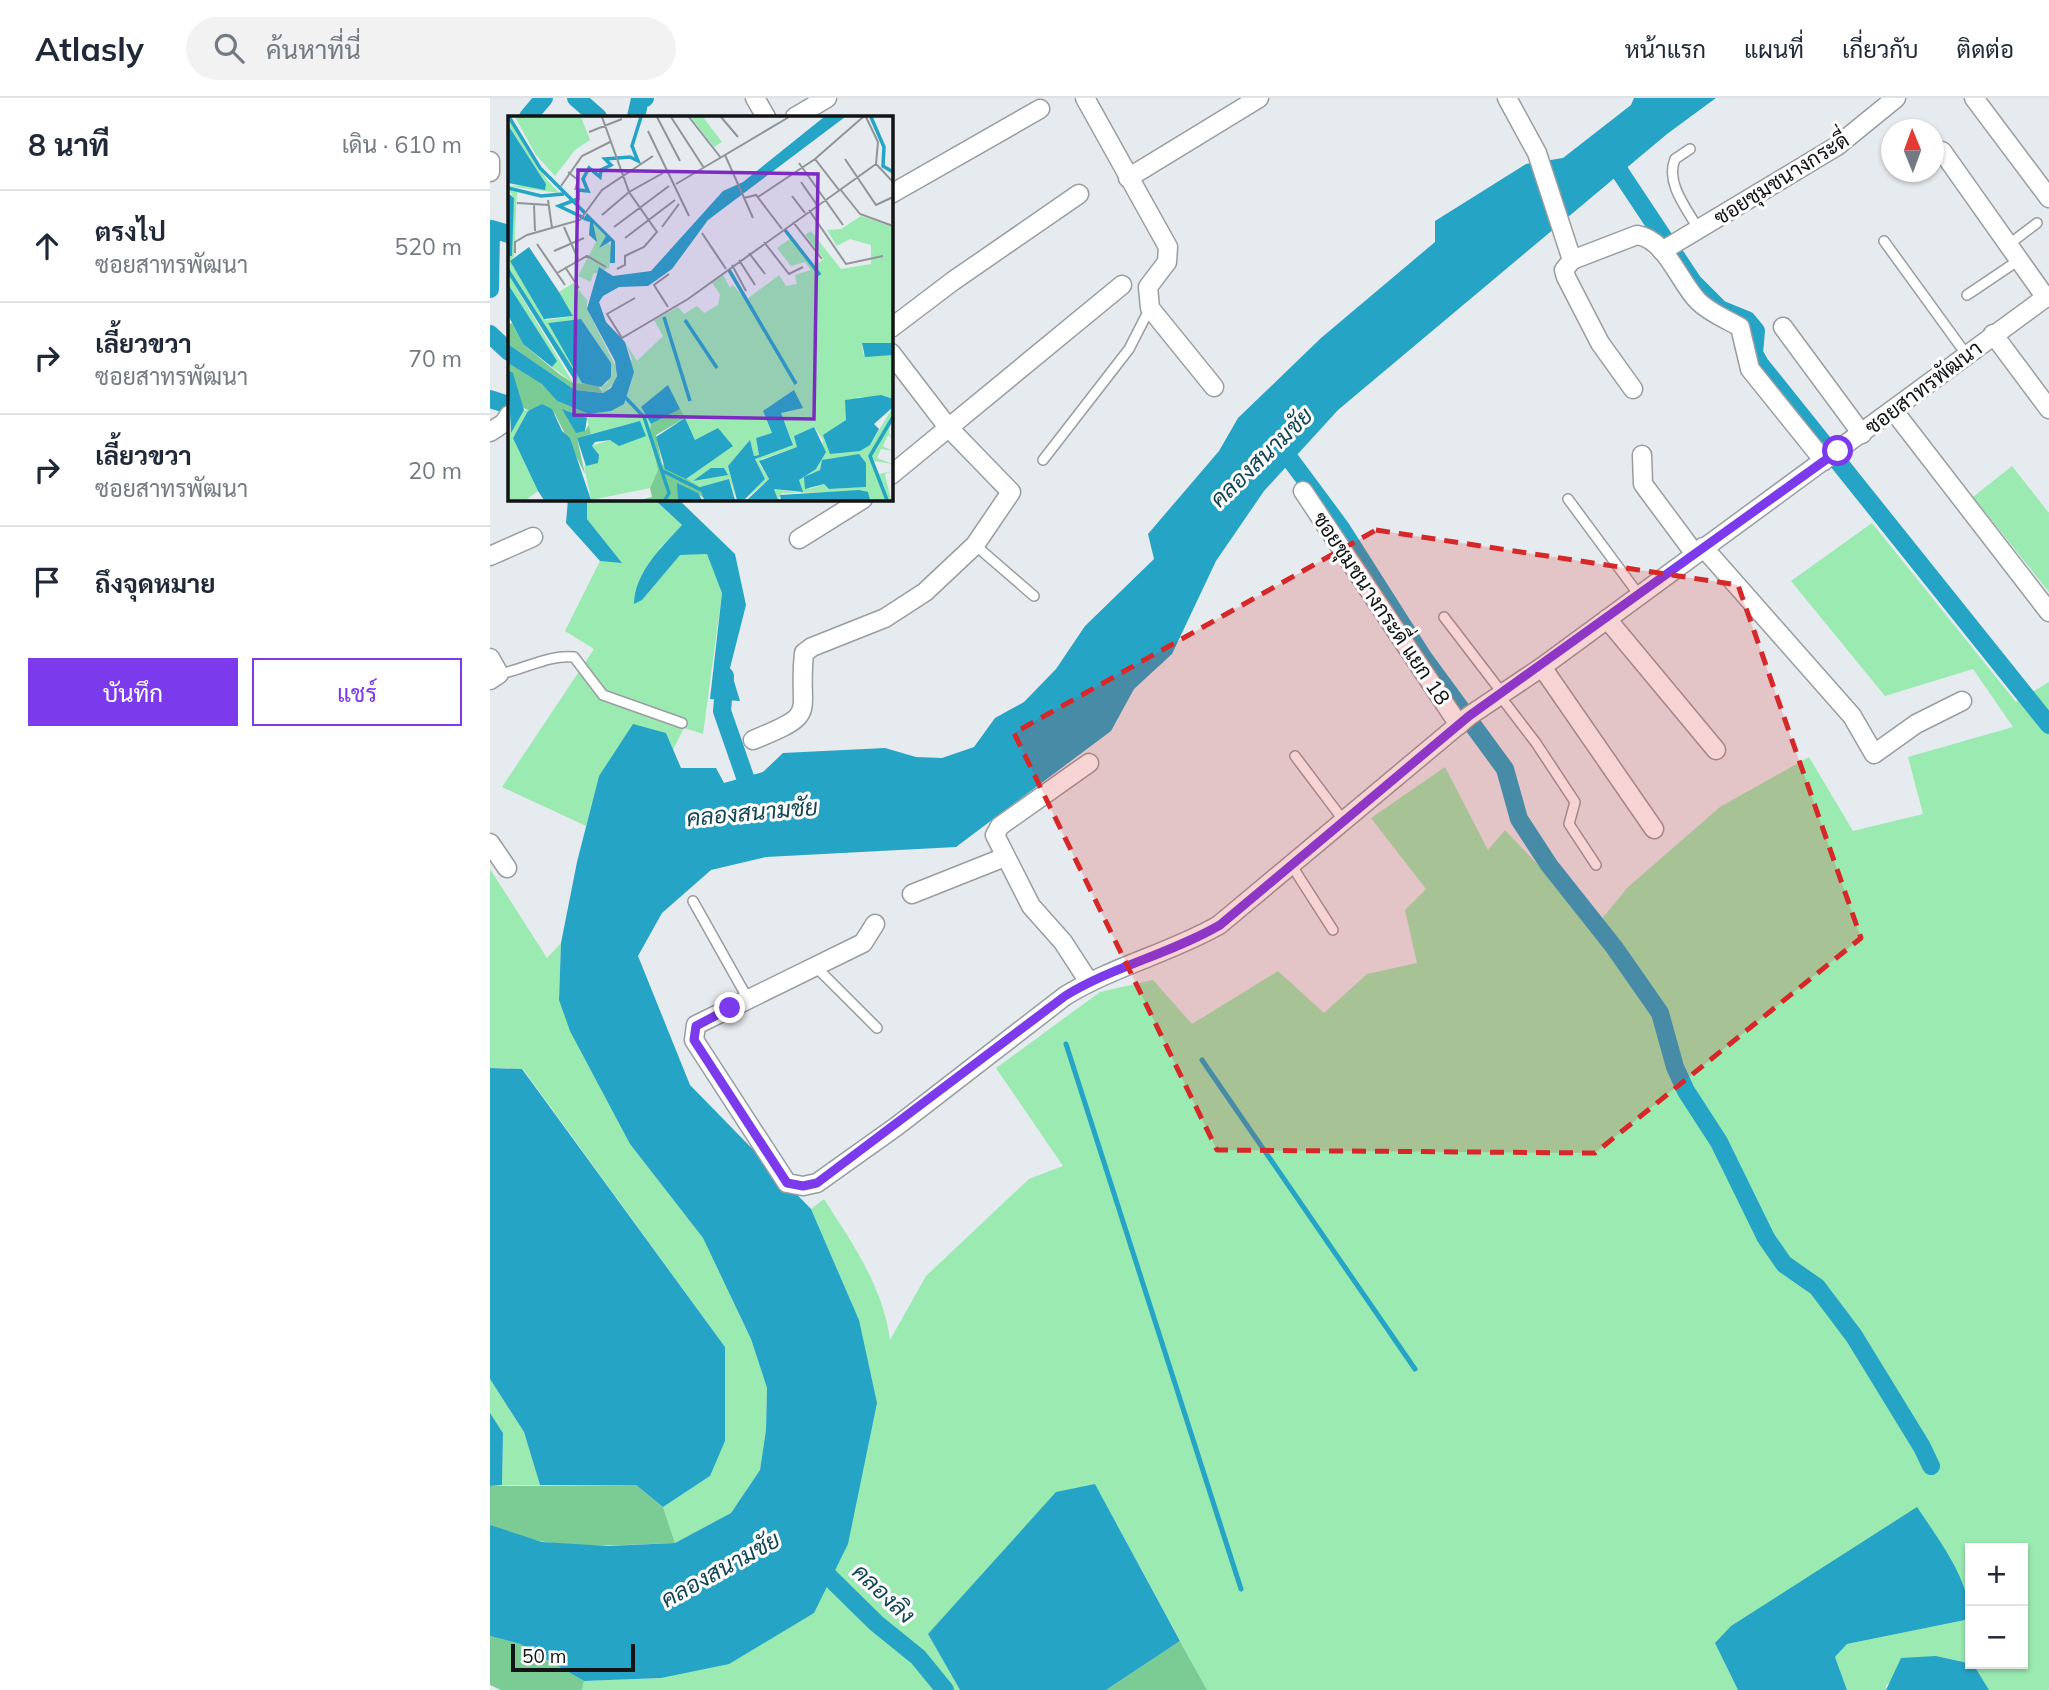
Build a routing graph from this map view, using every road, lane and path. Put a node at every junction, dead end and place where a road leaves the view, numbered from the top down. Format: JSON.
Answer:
{"nodes":[{"id":1,"x":754,"y":98,"type":"edge"},
{"id":2,"x":827,"y":98,"type":"edge"},
{"id":3,"x":1085,"y":98,"type":"edge"},
{"id":4,"x":1259,"y":98,"type":"edge"},
{"id":5,"x":1507,"y":98,"type":"edge"},
{"id":6,"x":1896,"y":98,"type":"edge"},
{"id":7,"x":1975,"y":98,"type":"edge"},
{"id":8,"x":1040,"y":109,"type":"dead end"},
{"id":9,"x":765,"y":116,"type":"edge"},
{"id":10,"x":797,"y":116,"type":"edge"},
{"id":11,"x":1690,"y":149,"type":"dead end"},
{"id":12,"x":1944,"y":154,"type":"edge"},
{"id":13,"x":490,"y":161,"type":"edge"},
{"id":14,"x":490,"y":172,"type":"edge"},
{"id":15,"x":1128,"y":178,"type":"junction"},
{"id":16,"x":892,"y":193,"type":"edge"},
{"id":17,"x":1079,"y":194,"type":"dead end"},
{"id":18,"x":2049,"y":198,"type":"edge"},
{"id":19,"x":2037,"y":223,"type":"dead end"},
{"id":20,"x":1699,"y":230,"type":"junction"},
{"id":21,"x":1884,"y":241,"type":"dead end"},
{"id":22,"x":1667,"y":249,"type":"junction"},
{"id":23,"x":2014,"y":252,"type":"junction"},
{"id":24,"x":1572,"y":260,"type":"junction"},
{"id":25,"x":1122,"y":285,"type":"dead end"},
{"id":26,"x":1967,"y":295,"type":"dead end"},
{"id":27,"x":2047,"y":296,"type":"edge"},
{"id":28,"x":1150,"y":308,"type":"junction"},
{"id":29,"x":892,"y":327,"type":"edge"},
{"id":30,"x":1783,"y":327,"type":"dead end"},
{"id":31,"x":1993,"y":334,"type":"junction"},
{"id":32,"x":892,"y":354,"type":"edge"},
{"id":33,"x":1966,"y":354,"type":"junction"},
{"id":34,"x":1214,"y":387,"type":"dead end"},
{"id":35,"x":1633,"y":389,"type":"dead end"},
{"id":36,"x":2049,"y":409,"type":"edge"},
{"id":37,"x":1893,"y":410,"type":"junction"},
{"id":38,"x":947,"y":426,"type":"junction"},
{"id":39,"x":1862,"y":434,"type":"junction"},
{"id":40,"x":1642,"y":455,"type":"dead end"},
{"id":41,"x":1829,"y":458,"type":"junction"},
{"id":42,"x":1044,"y":460,"type":"dead end"},
{"id":43,"x":892,"y":474,"type":"edge"},
{"id":44,"x":1303,"y":491,"type":"dead end"},
{"id":45,"x":1568,"y":499,"type":"dead end"},
{"id":46,"x":861,"y":500,"type":"edge"},
{"id":47,"x":533,"y":537,"type":"dead end"},
{"id":48,"x":799,"y":539,"type":"dead end"},
{"id":49,"x":975,"y":545,"type":"junction"},
{"id":50,"x":1699,"y":551,"type":"junction"},
{"id":51,"x":490,"y":556,"type":"edge"},
{"id":52,"x":1639,"y":595,"type":"junction"},
{"id":53,"x":1034,"y":597,"type":"dead end"},
{"id":54,"x":2049,"y":612,"type":"edge"},
{"id":55,"x":1444,"y":617,"type":"dead end"},
{"id":56,"x":1607,"y":619,"type":"junction"},
{"id":57,"x":490,"y":658,"type":"edge"},
{"id":58,"x":1542,"y":667,"type":"junction"},
{"id":59,"x":494,"y":677,"type":"edge"},
{"id":60,"x":1502,"y":695,"type":"junction"},
{"id":61,"x":1962,"y":701,"type":"dead end"},
{"id":62,"x":1464,"y":721,"type":"junction"},
{"id":63,"x":682,"y":723,"type":"dead end"},
{"id":64,"x":753,"y":740,"type":"dead end"},
{"id":65,"x":1716,"y":750,"type":"dead end"},
{"id":66,"x":1295,"y":756,"type":"dead end"},
{"id":67,"x":1089,"y":763,"type":"dead end"},
{"id":68,"x":1345,"y":823,"type":"junction"},
{"id":69,"x":1654,"y":829,"type":"dead end"},
{"id":70,"x":490,"y":843,"type":"edge"},
{"id":71,"x":1005,"y":857,"type":"junction"},
{"id":72,"x":1596,"y":865,"type":"dead end"},
{"id":73,"x":1292,"y":866,"type":"junction"},
{"id":74,"x":507,"y":869,"type":"dead end"},
{"id":75,"x":912,"y":894,"type":"dead end"},
{"id":76,"x":693,"y":901,"type":"dead end"},
{"id":77,"x":875,"y":924,"type":"dead end"},
{"id":78,"x":1333,"y":930,"type":"dead end"},
{"id":79,"x":814,"y":965,"type":"junction"},
{"id":80,"x":1088,"y":982,"type":"junction"},
{"id":81,"x":748,"y":999,"type":"junction"},
{"id":82,"x":877,"y":1028,"type":"dead end"}],
"edges":[{"from":1,"to":9,"type":"street"},
{"from":2,"to":10,"type":"street"},
{"from":3,"to":15,"type":"street"},
{"from":4,"to":15,"type":"street"},
{"from":5,"to":24,"type":"street"},
{"from":6,"to":20,"type":"street","name":"ซอยชุมชนางกระดี่"},
{"from":7,"to":18,"type":"street"},
{"from":8,"to":16,"type":"street"},
{"from":11,"to":20,"type":"lane"},
{"from":12,"to":23,"type":"street"},
{"from":13,"to":14,"type":"street"},
{"from":15,"to":28,"type":"street"},
{"from":17,"to":29,"type":"street"},
{"from":19,"to":23,"type":"lane"},
{"from":20,"to":22,"type":"street","name":"ซอยชุมชนางกระดี่"},
{"from":21,"to":33,"type":"lane"},
{"from":22,"to":24,"type":"street"},
{"from":22,"to":41,"type":"street"},
{"from":23,"to":26,"type":"lane"},
{"from":23,"to":27,"type":"street"},
{"from":24,"to":35,"type":"street"},
{"from":25,"to":38,"type":"street"},
{"from":27,"to":31,"type":"street","name":"ซอยสาทรพัฒนา"},
{"from":28,"to":34,"type":"street"},
{"from":28,"to":42,"type":"lane"},
{"from":30,"to":39,"type":"street"},
{"from":31,"to":33,"type":"street","name":"ซอยสาทรพัฒนา"},
{"from":31,"to":36,"type":"street"},
{"from":32,"to":38,"type":"street"},
{"from":33,"to":37,"type":"street","name":"ซอยสาทรพัฒนา"},
{"from":37,"to":39,"type":"street","name":"ซอยสาทรพัฒนา"},
{"from":37,"to":54,"type":"street"},
{"from":38,"to":43,"type":"street"},
{"from":38,"to":49,"type":"street"},
{"from":39,"to":41,"type":"street","name":"ซอยสาทรพัฒนา"},
{"from":40,"to":50,"type":"street"},
{"from":41,"to":50,"type":"street","name":"ซอยสาทรพัฒนา"},
{"from":44,"to":62,"type":"street","name":"ซอยชุมชนางกระดี่ แยก 18"},
{"from":45,"to":52,"type":"lane"},
{"from":46,"to":48,"type":"street"},
{"from":47,"to":51,"type":"street"},
{"from":49,"to":53,"type":"lane"},
{"from":49,"to":64,"type":"street"},
{"from":50,"to":52,"type":"street","name":"ซอยสาทรพัฒนา"},
{"from":50,"to":61,"type":"street"},
{"from":52,"to":56,"type":"street","name":"ซอยสาทรพัฒนา"},
{"from":55,"to":60,"type":"lane"},
{"from":56,"to":58,"type":"street","name":"ซอยสาทรพัฒนา"},
{"from":56,"to":65,"type":"street"},
{"from":57,"to":59,"type":"street"},
{"from":58,"to":60,"type":"street","name":"ซอยสาทรพัฒนา"},
{"from":58,"to":69,"type":"street"},
{"from":59,"to":63,"type":"lane"},
{"from":60,"to":62,"type":"street","name":"ซอยสาทรพัฒนา"},
{"from":60,"to":72,"type":"lane"},
{"from":62,"to":68,"type":"street","name":"ซอยสาทรพัฒนา"},
{"from":66,"to":68,"type":"lane"},
{"from":67,"to":71,"type":"street"},
{"from":68,"to":73,"type":"street","name":"ซอยสาทรพัฒนา"},
{"from":70,"to":74,"type":"street"},
{"from":71,"to":75,"type":"street"},
{"from":71,"to":80,"type":"street"},
{"from":73,"to":78,"type":"lane"},
{"from":73,"to":80,"type":"street","name":"ซอยสาทรพัฒนา"},
{"from":76,"to":81,"type":"lane"},
{"from":77,"to":79,"type":"street","name":"ซอยสาทรพัฒนา"},
{"from":79,"to":81,"type":"street","name":"ซอยสาทรพัฒนา"},
{"from":79,"to":82,"type":"lane"},
{"from":80,"to":81,"type":"street","name":"ซอยสาทรพัฒนา"}]}
